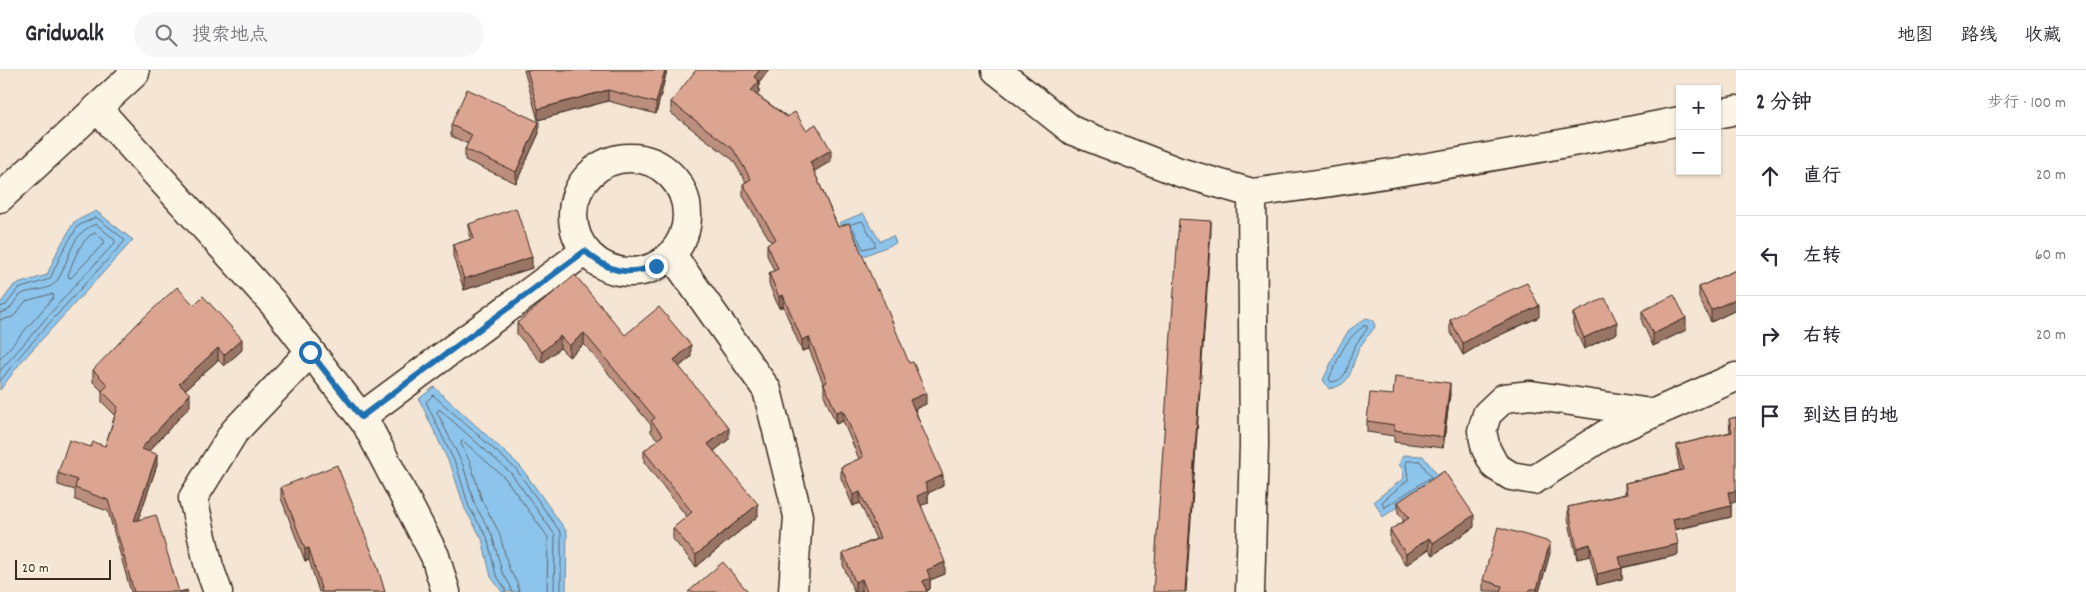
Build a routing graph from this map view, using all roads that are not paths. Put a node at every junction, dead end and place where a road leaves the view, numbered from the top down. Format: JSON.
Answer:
{"nodes":[{"id":1,"x":996,"y":70,"type":"edge"},
{"id":2,"x":136,"y":71,"type":"edge"},
{"id":3,"x":98,"y":108,"type":"junction"},
{"id":4,"x":1736,"y":110,"type":"edge"},
{"id":5,"x":1721,"y":113,"type":"edge"},
{"id":6,"x":1676,"y":123,"type":"edge"},
{"id":7,"x":1252,"y":193,"type":"junction"},
{"id":8,"x":0,"y":198,"type":"edge"},
{"id":9,"x":585,"y":251,"type":"junction"},
{"id":10,"x":672,"y":254,"type":"junction"},
{"id":11,"x":310,"y":352,"type":"junction"},
{"id":12,"x":1736,"y":377,"type":"edge"},
{"id":13,"x":1651,"y":414,"type":"junction"},
{"id":14,"x":361,"y":417,"type":"junction"},
{"id":15,"x":218,"y":592,"type":"edge"},
{"id":16,"x":446,"y":592,"type":"edge"},
{"id":17,"x":793,"y":592,"type":"edge"},
{"id":18,"x":1250,"y":592,"type":"edge"}],
"edges":[{"from":1,"to":7,"type":"street"},
{"from":2,"to":3,"type":"street"},
{"from":3,"to":8,"type":"street"},
{"from":3,"to":11,"type":"street"},
{"from":4,"to":5,"type":"street"},
{"from":6,"to":7,"type":"street"},
{"from":7,"to":18,"type":"street"},
{"from":9,"to":10,"type":"street"},
{"from":9,"to":10,"type":"street"},
{"from":9,"to":14,"type":"street"},
{"from":10,"to":17,"type":"street"},
{"from":11,"to":14,"type":"street"},
{"from":11,"to":15,"type":"street"},
{"from":12,"to":13,"type":"street"},
{"from":13,"to":13,"type":"street"},
{"from":14,"to":16,"type":"street"}]}
